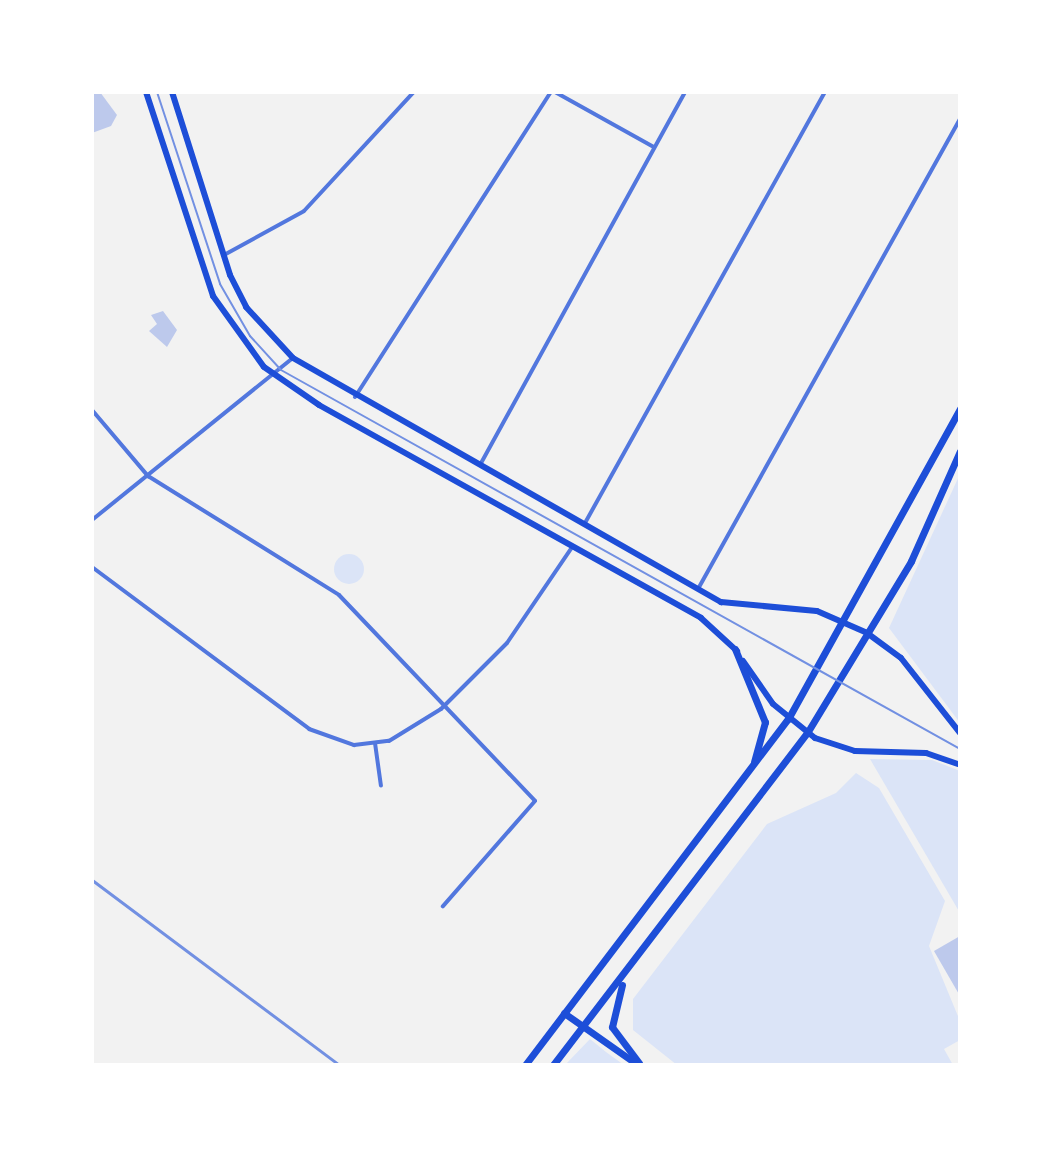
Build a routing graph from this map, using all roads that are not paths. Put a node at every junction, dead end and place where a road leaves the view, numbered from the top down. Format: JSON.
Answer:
{"nodes":[{"id":1,"x":146,"y":92,"type":"edge"},
{"id":2,"x":172,"y":92,"type":"edge"},
{"id":3,"x":414,"y":92,"type":"edge"},
{"id":4,"x":553,"y":92,"type":"edge"},
{"id":5,"x":685,"y":92,"type":"edge"},
{"id":6,"x":825,"y":92,"type":"edge"},
{"id":7,"x":960,"y":119,"type":"edge"},
{"id":8,"x":654,"y":147,"type":"junction"},
{"id":9,"x":223,"y":255,"type":"junction"},
{"id":10,"x":293,"y":358,"type":"junction"},
{"id":11,"x":275,"y":376,"type":"junction"},
{"id":12,"x":355,"y":397,"type":"junction"},
{"id":13,"x":960,"y":409,"type":"edge"},
{"id":14,"x":92,"y":410,"type":"edge"},
{"id":15,"x":960,"y":451,"type":"edge"},
{"id":16,"x":479,"y":466,"type":"junction"},
{"id":17,"x":148,"y":476,"type":"junction"},
{"id":18,"x":92,"y":520,"type":"edge"},
{"id":19,"x":585,"y":524,"type":"junction"},
{"id":20,"x":573,"y":545,"type":"junction"},
{"id":21,"x":92,"y":567,"type":"edge"},
{"id":22,"x":697,"y":590,"type":"junction"},
{"id":23,"x":845,"y":621,"type":"junction"},
{"id":24,"x":867,"y":633,"type":"junction"},
{"id":25,"x":735,"y":649,"type":"junction"},
{"id":26,"x":441,"y":709,"type":"junction"},
{"id":27,"x":788,"y":719,"type":"junction"},
{"id":28,"x":807,"y":733,"type":"junction"},
{"id":29,"x":960,"y":733,"type":"edge"},
{"id":30,"x":375,"y":743,"type":"junction"},
{"id":31,"x":960,"y":765,"type":"edge"},
{"id":32,"x":753,"y":767,"type":"junction"},
{"id":33,"x":381,"y":786,"type":"dead end"},
{"id":34,"x":443,"y":906,"type":"dead end"},
{"id":35,"x":642,"y":951,"type":"junction"},
{"id":36,"x":564,"y":1013,"type":"junction"},
{"id":37,"x":583,"y":1028,"type":"junction"},
{"id":38,"x":525,"y":1065,"type":"edge"},
{"id":39,"x":553,"y":1065,"type":"edge"},
{"id":40,"x":639,"y":1065,"type":"edge"}],
"edges":[{"from":1,"to":11,"type":"main road"},
{"from":2,"to":9,"type":"main road"},
{"from":3,"to":9,"type":"street"},
{"from":4,"to":8,"type":"street"},
{"from":4,"to":12,"type":"street"},
{"from":5,"to":8,"type":"street"},
{"from":6,"to":19,"type":"street"},
{"from":7,"to":22,"type":"street"},
{"from":8,"to":16,"type":"street"},
{"from":9,"to":10,"type":"main road"},
{"from":10,"to":11,"type":"street"},
{"from":10,"to":12,"type":"main road"},
{"from":11,"to":17,"type":"street"},
{"from":11,"to":20,"type":"main road"},
{"from":12,"to":16,"type":"main road"},
{"from":13,"to":23,"type":"main road"},
{"from":14,"to":17,"type":"street"},
{"from":15,"to":24,"type":"main road"},
{"from":16,"to":19,"type":"main road"},
{"from":17,"to":18,"type":"street"},
{"from":17,"to":26,"type":"street"},
{"from":19,"to":22,"type":"main road"},
{"from":20,"to":25,"type":"main road"},
{"from":20,"to":26,"type":"street"},
{"from":21,"to":30,"type":"street"},
{"from":22,"to":23,"type":"main road"},
{"from":23,"to":24,"type":"main road"},
{"from":23,"to":27,"type":"main road"},
{"from":24,"to":28,"type":"main road"},
{"from":24,"to":29,"type":"main road"},
{"from":25,"to":27,"type":"main road"},
{"from":25,"to":32,"type":"main road"},
{"from":26,"to":30,"type":"street"},
{"from":26,"to":34,"type":"street"},
{"from":27,"to":28,"type":"main road"},
{"from":27,"to":32,"type":"main road"},
{"from":28,"to":31,"type":"main road"},
{"from":28,"to":35,"type":"main road"},
{"from":30,"to":33,"type":"street"},
{"from":32,"to":36,"type":"main road"},
{"from":35,"to":37,"type":"main road"},
{"from":35,"to":40,"type":"main road"},
{"from":36,"to":37,"type":"main road"},
{"from":36,"to":38,"type":"main road"},
{"from":37,"to":39,"type":"main road"},
{"from":37,"to":40,"type":"main road"}]}
